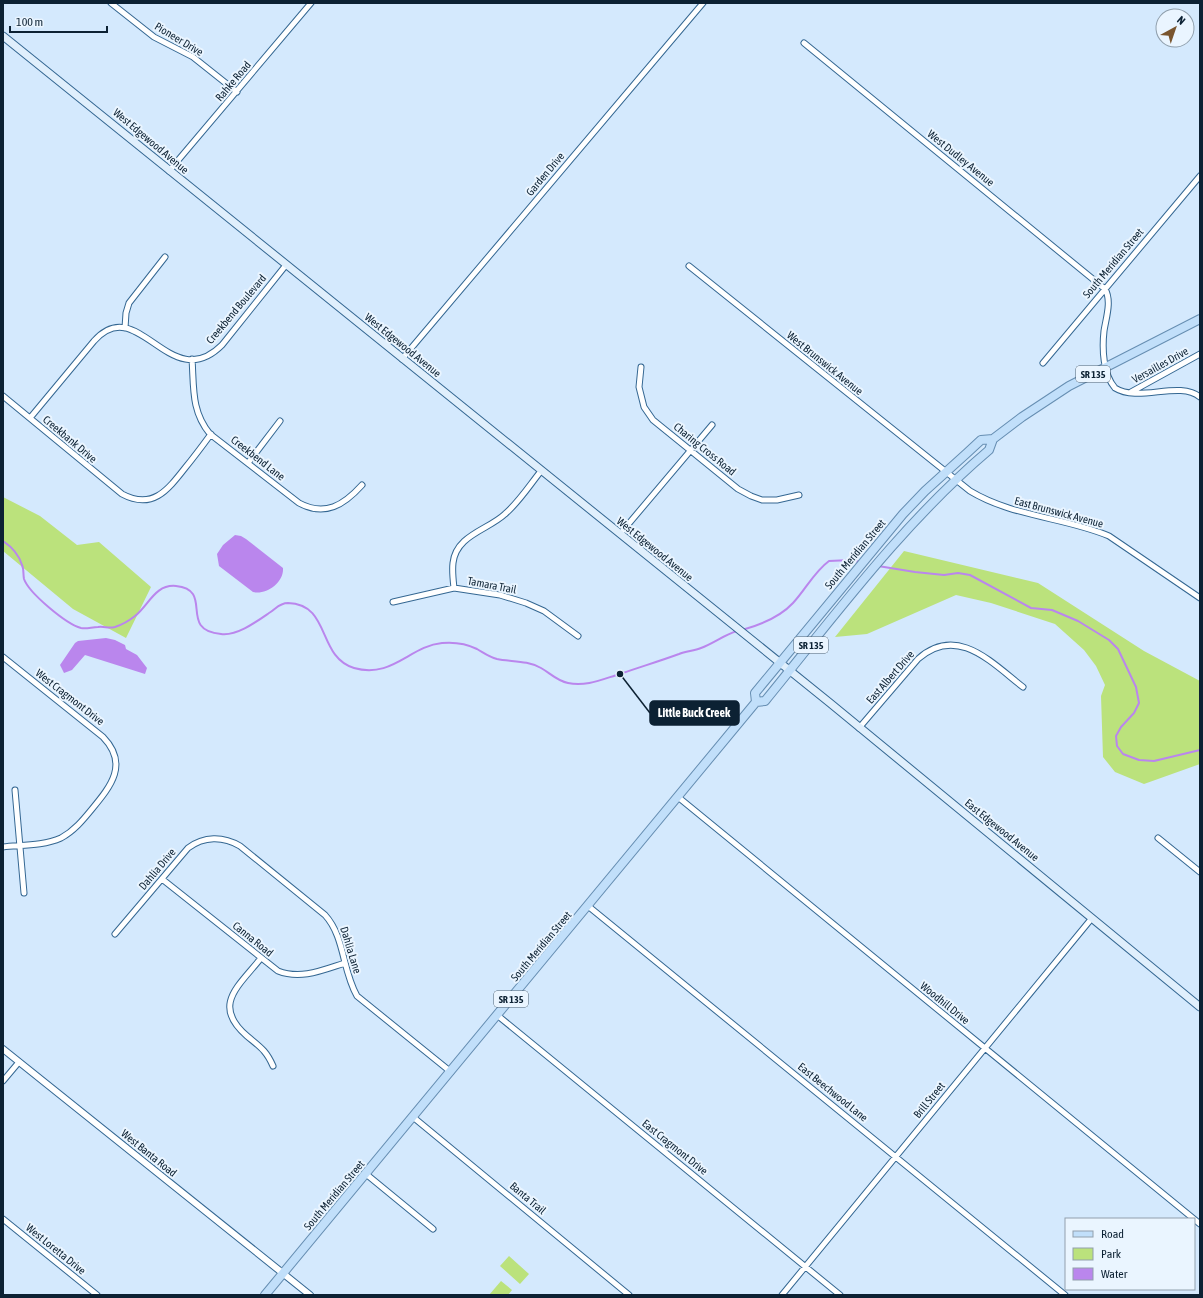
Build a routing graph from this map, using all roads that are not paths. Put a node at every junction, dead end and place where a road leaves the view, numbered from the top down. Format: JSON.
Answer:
{"nodes":[{"id":1,"x":111,"y":3,"type":"edge"},
{"id":2,"x":311,"y":3,"type":"edge"},
{"id":3,"x":703,"y":3,"type":"edge"},
{"id":4,"x":3,"y":36,"type":"edge"},
{"id":5,"x":804,"y":43,"type":"dead end"},
{"id":6,"x":236,"y":92,"type":"junction"},
{"id":7,"x":169,"y":171,"type":"junction"},
{"id":8,"x":1200,"y":176,"type":"edge"},
{"id":9,"x":165,"y":257,"type":"dead end"},
{"id":10,"x":286,"y":265,"type":"junction"},
{"id":11,"x":689,"y":266,"type":"dead end"},
{"id":12,"x":1106,"y":289,"type":"junction"},
{"id":13,"x":1200,"y":319,"type":"edge"},
{"id":14,"x":124,"y":328,"type":"junction"},
{"id":15,"x":1200,"y":354,"type":"edge"},
{"id":16,"x":402,"y":358,"type":"junction"},
{"id":17,"x":192,"y":359,"type":"junction"},
{"id":18,"x":1043,"y":363,"type":"dead end"},
{"id":19,"x":641,"y":367,"type":"dead end"},
{"id":20,"x":1106,"y":367,"type":"junction"},
{"id":21,"x":1130,"y":393,"type":"junction"},
{"id":22,"x":3,"y":396,"type":"edge"},
{"id":23,"x":1200,"y":398,"type":"edge"},
{"id":24,"x":30,"y":418,"type":"junction"},
{"id":25,"x":280,"y":422,"type":"dead end"},
{"id":26,"x":712,"y":425,"type":"dead end"},
{"id":27,"x":211,"y":434,"type":"junction"},
{"id":28,"x":993,"y":439,"type":"junction"},
{"id":29,"x":690,"y":450,"type":"junction"},
{"id":30,"x":248,"y":463,"type":"junction"},
{"id":31,"x":541,"y":471,"type":"junction"},
{"id":32,"x":950,"y":476,"type":"junction"},
{"id":33,"x":362,"y":485,"type":"dead end"},
{"id":34,"x":799,"y":495,"type":"dead end"},
{"id":35,"x":620,"y":534,"type":"junction"},
{"id":36,"x":454,"y":588,"type":"junction"},
{"id":37,"x":1200,"y":598,"type":"edge"},
{"id":38,"x":393,"y":602,"type":"dead end"},
{"id":39,"x":578,"y":636,"type":"dead end"},
{"id":40,"x":3,"y":657,"type":"edge"},
{"id":41,"x":780,"y":664,"type":"junction"},
{"id":42,"x":789,"y":671,"type":"junction"},
{"id":43,"x":1023,"y":688,"type":"dead end"},
{"id":44,"x":756,"y":702,"type":"junction"},
{"id":45,"x":859,"y":728,"type":"junction"},
{"id":46,"x":15,"y":790,"type":"dead end"},
{"id":47,"x":678,"y":797,"type":"junction"},
{"id":48,"x":1158,"y":838,"type":"dead end"},
{"id":49,"x":226,"y":840,"type":"joint"},
{"id":50,"x":20,"y":846,"type":"junction"},
{"id":51,"x":3,"y":847,"type":"edge"},
{"id":52,"x":1200,"y":872,"type":"edge"},
{"id":53,"x":162,"y":879,"type":"junction"},
{"id":54,"x":24,"y":893,"type":"dead end"},
{"id":55,"x":588,"y":906,"type":"junction"},
{"id":56,"x":1092,"y":918,"type":"junction"},
{"id":57,"x":115,"y":934,"type":"dead end"},
{"id":58,"x":261,"y":958,"type":"junction"},
{"id":59,"x":345,"y":963,"type":"junction"},
{"id":60,"x":1200,"y":1007,"type":"edge"},
{"id":61,"x":497,"y":1015,"type":"junction"},
{"id":62,"x":985,"y":1048,"type":"junction"},
{"id":63,"x":3,"y":1049,"type":"edge"},
{"id":64,"x":19,"y":1062,"type":"junction"},
{"id":65,"x":273,"y":1066,"type":"dead end"},
{"id":66,"x":450,"y":1072,"type":"junction"},
{"id":67,"x":3,"y":1081,"type":"edge"},
{"id":68,"x":414,"y":1117,"type":"junction"},
{"id":69,"x":896,"y":1156,"type":"junction"},
{"id":70,"x":366,"y":1174,"type":"junction"},
{"id":71,"x":1193,"y":1218,"type":"edge"},
{"id":72,"x":3,"y":1219,"type":"edge"},
{"id":73,"x":433,"y":1229,"type":"dead end"},
{"id":74,"x":805,"y":1266,"type":"junction"},
{"id":75,"x":283,"y":1273,"type":"junction"},
{"id":76,"x":97,"y":1295,"type":"edge"},
{"id":77,"x":265,"y":1295,"type":"edge"},
{"id":78,"x":310,"y":1295,"type":"edge"},
{"id":79,"x":630,"y":1295,"type":"edge"},
{"id":80,"x":782,"y":1295,"type":"edge"},
{"id":81,"x":840,"y":1295,"type":"edge"},
{"id":82,"x":1065,"y":1295,"type":"edge"}],
"edges":[{"from":1,"to":6,"type":"street","name":"Pioneer Drive"},
{"from":2,"to":6,"type":"street","name":"Rahke Road"},
{"from":3,"to":16,"type":"street","name":"Garden Drive"},
{"from":4,"to":7,"type":"main road","name":"West Edgewood Avenue"},
{"from":5,"to":12,"type":"street","name":"West Dudley Avenue"},
{"from":6,"to":7,"type":"street","name":"Rahke Road"},
{"from":7,"to":10,"type":"main road","name":"West Edgewood Avenue"},
{"from":8,"to":12,"type":"street","name":"South Meridian Street"},
{"from":9,"to":14,"type":"street"},
{"from":10,"to":16,"type":"main road","name":"West Edgewood Avenue"},
{"from":10,"to":17,"type":"street","name":"Creekbend Boulevard"},
{"from":11,"to":32,"type":"street","name":"West Brunswick Avenue"},
{"from":12,"to":18,"type":"street","name":"South Meridian Street"},
{"from":12,"to":20,"type":"street"},
{"from":13,"to":20,"type":"main road","name":"South Meridian Street","number":"SR 135"},
{"from":14,"to":17,"type":"street","name":"Creekbend Boulevard"},
{"from":14,"to":24,"type":"street"},
{"from":15,"to":21,"type":"street","name":"Versailles Drive"},
{"from":16,"to":31,"type":"main road","name":"West Edgewood Avenue"},
{"from":17,"to":27,"type":"street","name":"Creekbend Lane"},
{"from":19,"to":29,"type":"street","name":"Charing Cross Road"},
{"from":20,"to":21,"type":"street"},
{"from":20,"to":28,"type":"main road","name":"South Meridian Street","number":"SR 135"},
{"from":21,"to":23,"type":"street"},
{"from":22,"to":24,"type":"street","name":"Creekbank Drive"},
{"from":24,"to":27,"type":"street","name":"Creekbank Drive"},
{"from":25,"to":30,"type":"street"},
{"from":26,"to":29,"type":"street"},
{"from":27,"to":30,"type":"street","name":"Creekbend Lane"},
{"from":28,"to":32,"type":"main road","name":"South Meridian Street","number":"SR 135"},
{"from":28,"to":32,"type":"main road","name":"South Meridian Street","number":"SR 135"},
{"from":29,"to":34,"type":"street","name":"Charing Cross Road"},
{"from":29,"to":35,"type":"street"},
{"from":30,"to":33,"type":"street","name":"Creekbend Lane"},
{"from":31,"to":35,"type":"main road","name":"West Edgewood Avenue"},
{"from":31,"to":36,"type":"street"},
{"from":32,"to":37,"type":"street","name":"East Brunswick Avenue"},
{"from":32,"to":41,"type":"main road","name":"South Meridian Street","number":"SR 135"},
{"from":32,"to":42,"type":"main road","name":"South Meridian Street","number":"SR 135"},
{"from":35,"to":41,"type":"main road","name":"West Edgewood Avenue"},
{"from":36,"to":38,"type":"street","name":"Tamara Trail"},
{"from":36,"to":39,"type":"street","name":"Tamara Trail"},
{"from":40,"to":50,"type":"street","name":"West Cragmont Drive"},
{"from":41,"to":42,"type":"main road","name":"West Edgewood Avenue"},
{"from":41,"to":44,"type":"main road","name":"South Meridian Street","number":"SR 135"},
{"from":42,"to":44,"type":"main road","name":"South Meridian Street","number":"SR 135"},
{"from":42,"to":45,"type":"main road","name":"East Edgewood Avenue"},
{"from":43,"to":45,"type":"street","name":"East Albert Drive"},
{"from":44,"to":47,"type":"main road","name":"South Meridian Street","number":"SR 135"},
{"from":45,"to":56,"type":"main road","name":"East Edgewood Avenue"},
{"from":46,"to":50,"type":"street"},
{"from":47,"to":55,"type":"main road","name":"South Meridian Street","number":"SR 135"},
{"from":47,"to":62,"type":"street","name":"Woodhill Drive"},
{"from":48,"to":52,"type":"street"},
{"from":49,"to":53,"type":"street","name":"Dahlia Drive"},
{"from":49,"to":59,"type":"street","name":"Dahlia Lane"},
{"from":50,"to":51,"type":"street"},
{"from":50,"to":54,"type":"street"},
{"from":53,"to":57,"type":"street","name":"Dahlia Drive"},
{"from":53,"to":58,"type":"street","name":"Canna Road"},
{"from":55,"to":61,"type":"main road","name":"South Meridian Street","number":"SR 135"},
{"from":55,"to":69,"type":"street","name":"East Beechwood Lane"},
{"from":56,"to":60,"type":"main road","name":"East Edgewood Avenue"},
{"from":56,"to":62,"type":"street","name":"Brill Street"},
{"from":58,"to":59,"type":"street","name":"Canna Road"},
{"from":58,"to":65,"type":"street"},
{"from":59,"to":66,"type":"street","name":"Dahlia Lane"},
{"from":61,"to":66,"type":"main road","name":"South Meridian Street","number":"SR 135"},
{"from":61,"to":74,"type":"street","name":"East Cragmont Drive"},
{"from":62,"to":69,"type":"street","name":"Brill Street"},
{"from":62,"to":71,"type":"street","name":"Woodhill Drive"},
{"from":63,"to":64,"type":"street","name":"West Banta Road"},
{"from":64,"to":67,"type":"street"},
{"from":64,"to":75,"type":"street","name":"West Banta Road"},
{"from":66,"to":68,"type":"main road","name":"South Meridian Street","number":"SR 135"},
{"from":68,"to":70,"type":"main road","name":"South Meridian Street","number":"SR 135"},
{"from":68,"to":79,"type":"street","name":"Banta Trail"},
{"from":69,"to":74,"type":"street","name":"Brill Street"},
{"from":69,"to":82,"type":"street","name":"East Beechwood Lane"},
{"from":70,"to":73,"type":"street"},
{"from":70,"to":75,"type":"main road","name":"South Meridian Street","number":"SR 135"},
{"from":72,"to":76,"type":"street","name":"West Loretta Drive"},
{"from":74,"to":80,"type":"street","name":"Brill Street"},
{"from":74,"to":81,"type":"street","name":"East Cragmont Drive"},
{"from":75,"to":77,"type":"main road","name":"South Meridian Street","number":"SR 135"},
{"from":75,"to":78,"type":"street","name":"West Banta Road"}]}
